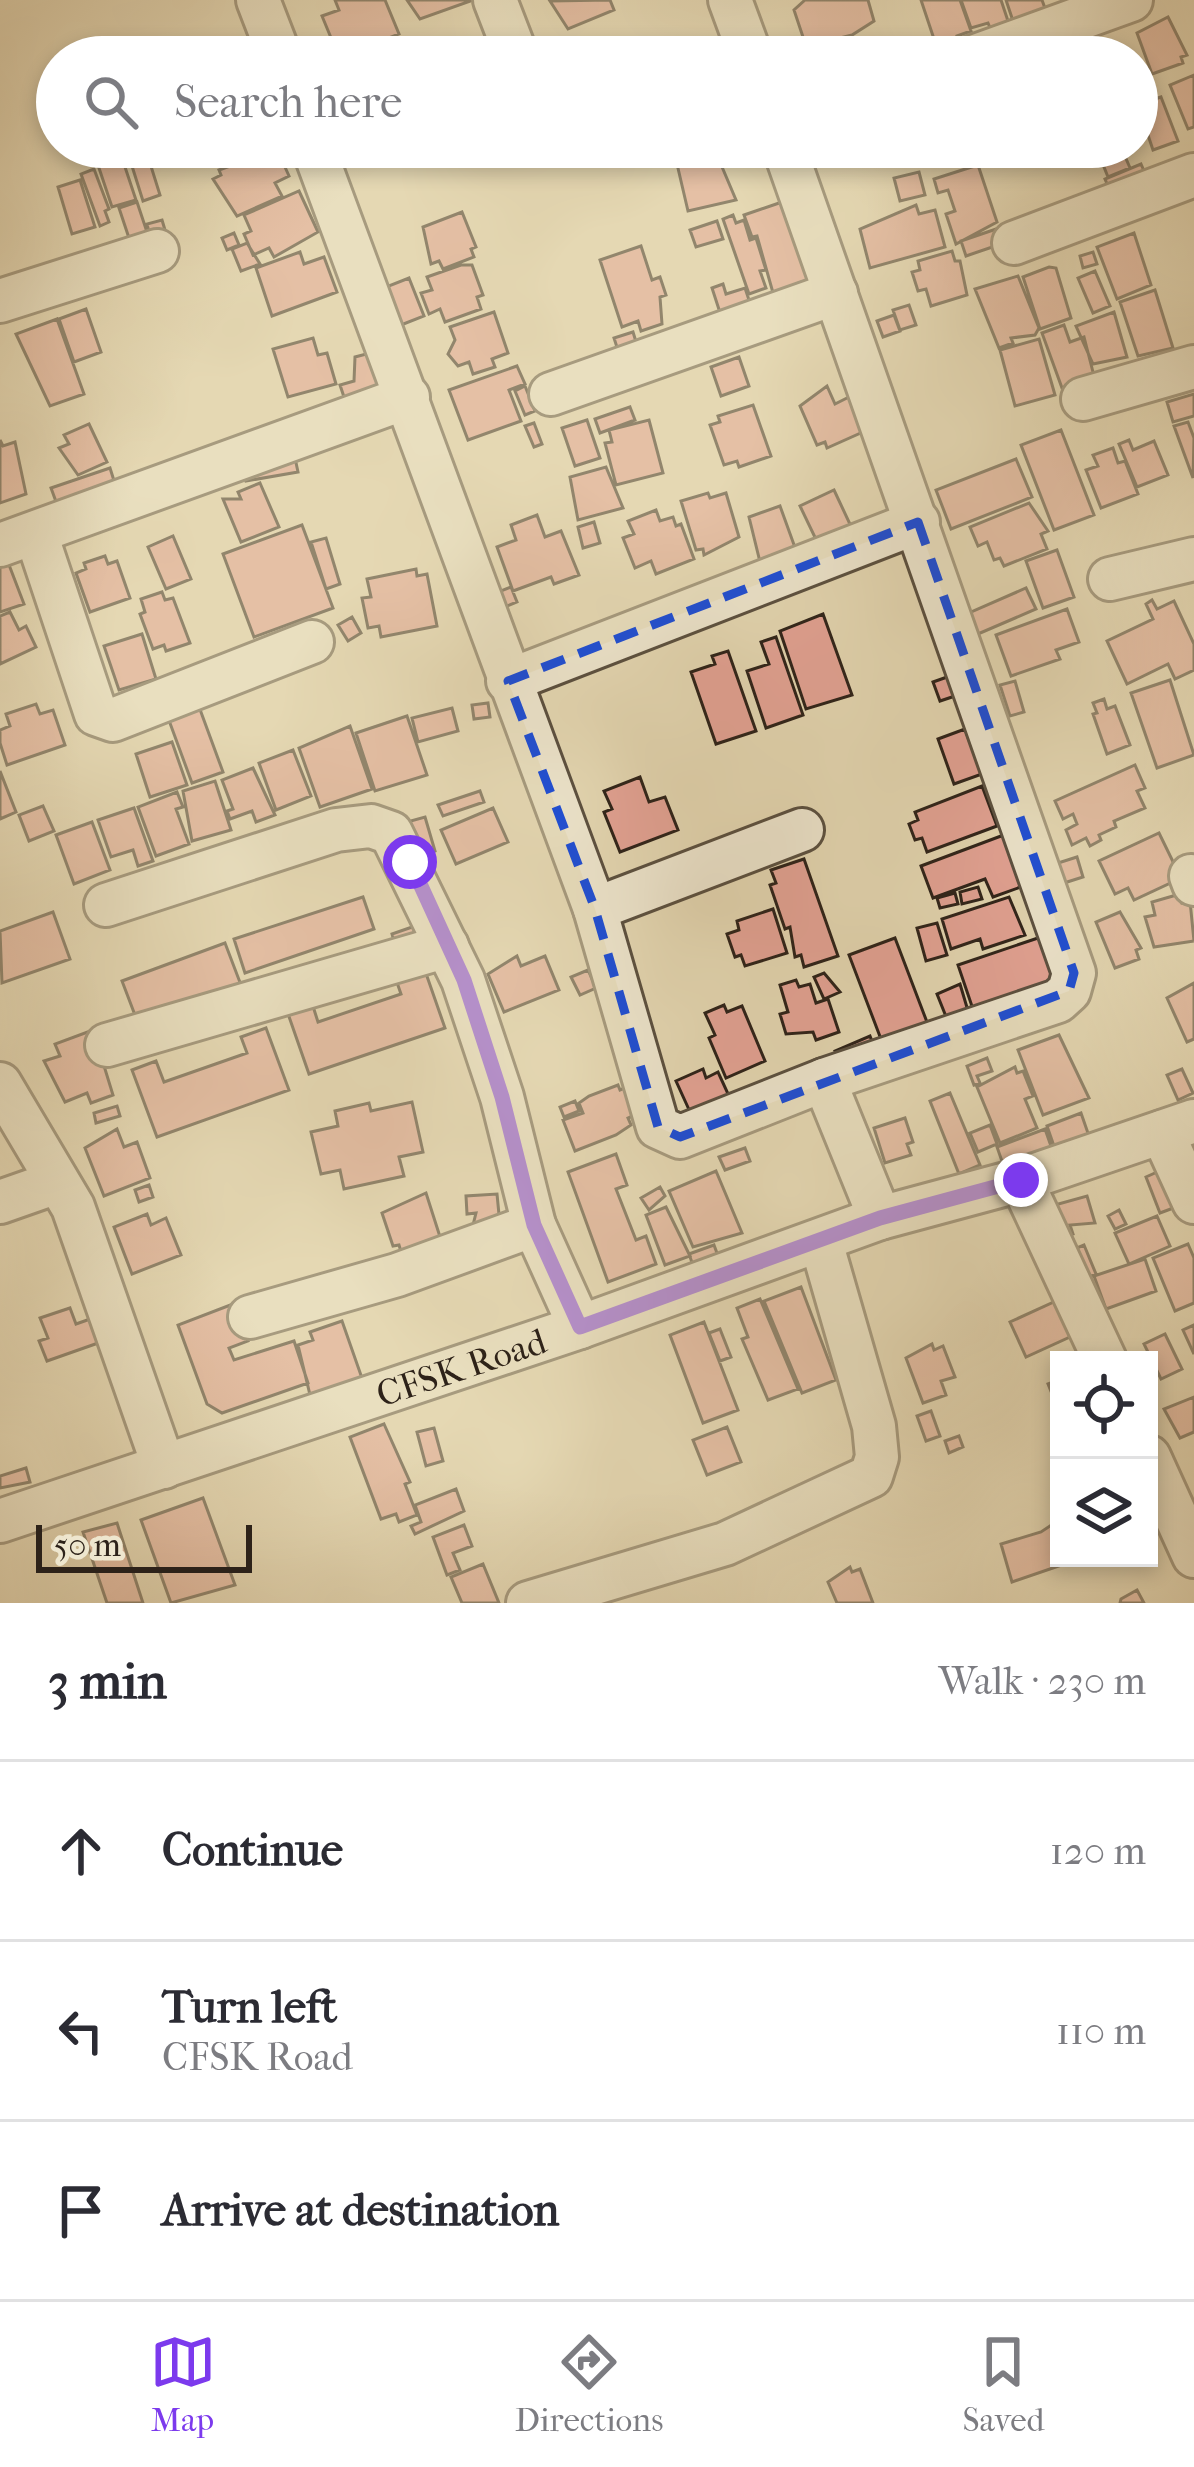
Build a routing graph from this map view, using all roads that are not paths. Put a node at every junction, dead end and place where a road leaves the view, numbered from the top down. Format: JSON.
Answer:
{"nodes":[{"id":1,"x":258,"y":0,"type":"edge"},
{"id":2,"x":495,"y":0,"type":"edge"},
{"id":3,"x":730,"y":0,"type":"edge"},
{"id":4,"x":1131,"y":0,"type":"edge"},
{"id":5,"x":272,"y":36,"type":"edge"},
{"id":6,"x":509,"y":36,"type":"edge"},
{"id":7,"x":743,"y":36,"type":"edge"},
{"id":8,"x":1031,"y":36,"type":"edge"},
{"id":9,"x":321,"y":168,"type":"edge"},
{"id":10,"x":791,"y":168,"type":"edge"},
{"id":11,"x":1194,"y":175,"type":"edge"},
{"id":12,"x":1014,"y":243,"type":"dead end"},
{"id":13,"x":157,"y":251,"type":"dead end"},
{"id":14,"x":836,"y":293,"type":"junction"},
{"id":15,"x":0,"y":302,"type":"edge"},
{"id":16,"x":1194,"y":367,"type":"edge"},
{"id":17,"x":551,"y":394,"type":"dead end"},
{"id":18,"x":408,"y":398,"type":"junction"},
{"id":19,"x":1083,"y":399,"type":"dead end"},
{"id":20,"x":918,"y":522,"type":"junction"},
{"id":21,"x":18,"y":539,"type":"edge"},
{"id":22,"x":1194,"y":559,"type":"edge"},
{"id":23,"x":1110,"y":580,"type":"dead end"},
{"id":24,"x":312,"y":642,"type":"dead end"},
{"id":25,"x":508,"y":681,"type":"junction"},
{"id":26,"x":802,"y":830,"type":"dead end"},
{"id":27,"x":106,"y":904,"type":"dead end"},
{"id":28,"x":595,"y":909,"type":"junction"},
{"id":29,"x":447,"y":946,"type":"junction"},
{"id":30,"x":107,"y":1045,"type":"dead end"},
{"id":31,"x":824,"y":1080,"type":"junction"},
{"id":32,"x":0,"y":1084,"type":"edge"},
{"id":33,"x":1178,"y":1126,"type":"edge"},
{"id":34,"x":1021,"y":1180,"type":"junction"},
{"id":35,"x":57,"y":1182,"type":"junction"},
{"id":36,"x":0,"y":1202,"type":"edge"},
{"id":37,"x":1194,"y":1202,"type":"edge"},
{"id":38,"x":880,"y":1218,"type":"junction"},
{"id":39,"x":534,"y":1225,"type":"junction"},
{"id":40,"x":821,"y":1242,"type":"junction"},
{"id":41,"x":250,"y":1317,"type":"dead end"},
{"id":42,"x":580,"y":1327,"type":"junction"},
{"id":43,"x":1101,"y":1351,"type":"edge"},
{"id":44,"x":1150,"y":1459,"type":"edge"},
{"id":45,"x":164,"y":1466,"type":"junction"},
{"id":46,"x":0,"y":1521,"type":"edge"},
{"id":47,"x":1194,"y":1556,"type":"edge"},
{"id":48,"x":528,"y":1603,"type":"edge"}],
"edges":[{"from":1,"to":5,"type":"street"},
{"from":2,"to":6,"type":"street"},
{"from":3,"to":7,"type":"street"},
{"from":4,"to":8,"type":"street"},
{"from":9,"to":18,"type":"street"},
{"from":10,"to":14,"type":"street"},
{"from":11,"to":12,"type":"street"},
{"from":13,"to":15,"type":"street"},
{"from":14,"to":17,"type":"street"},
{"from":14,"to":20,"type":"street"},
{"from":16,"to":19,"type":"street"},
{"from":18,"to":21,"type":"street"},
{"from":18,"to":25,"type":"street"},
{"from":20,"to":25,"type":"street"},
{"from":20,"to":31,"type":"street"},
{"from":21,"to":24,"type":"street"},
{"from":22,"to":23,"type":"street"},
{"from":25,"to":28,"type":"street"},
{"from":26,"to":28,"type":"street"},
{"from":27,"to":29,"type":"street"},
{"from":28,"to":31,"type":"street"},
{"from":29,"to":30,"type":"street"},
{"from":29,"to":39,"type":"street"},
{"from":31,"to":38,"type":"street"},
{"from":32,"to":35,"type":"street"},
{"from":33,"to":34,"type":"street","name":"CFSK Road"},
{"from":33,"to":37,"type":"street"},
{"from":34,"to":38,"type":"street","name":"CFSK Road"},
{"from":34,"to":43,"type":"street"},
{"from":35,"to":36,"type":"street"},
{"from":35,"to":45,"type":"street"},
{"from":38,"to":40,"type":"street","name":"CFSK Road"},
{"from":39,"to":41,"type":"street"},
{"from":39,"to":42,"type":"street"},
{"from":40,"to":42,"type":"street","name":"CFSK Road"},
{"from":40,"to":48,"type":"street"},
{"from":42,"to":45,"type":"street","name":"CFSK Road"},
{"from":44,"to":47,"type":"street"},
{"from":45,"to":46,"type":"street","name":"CFSK Road"}]}
